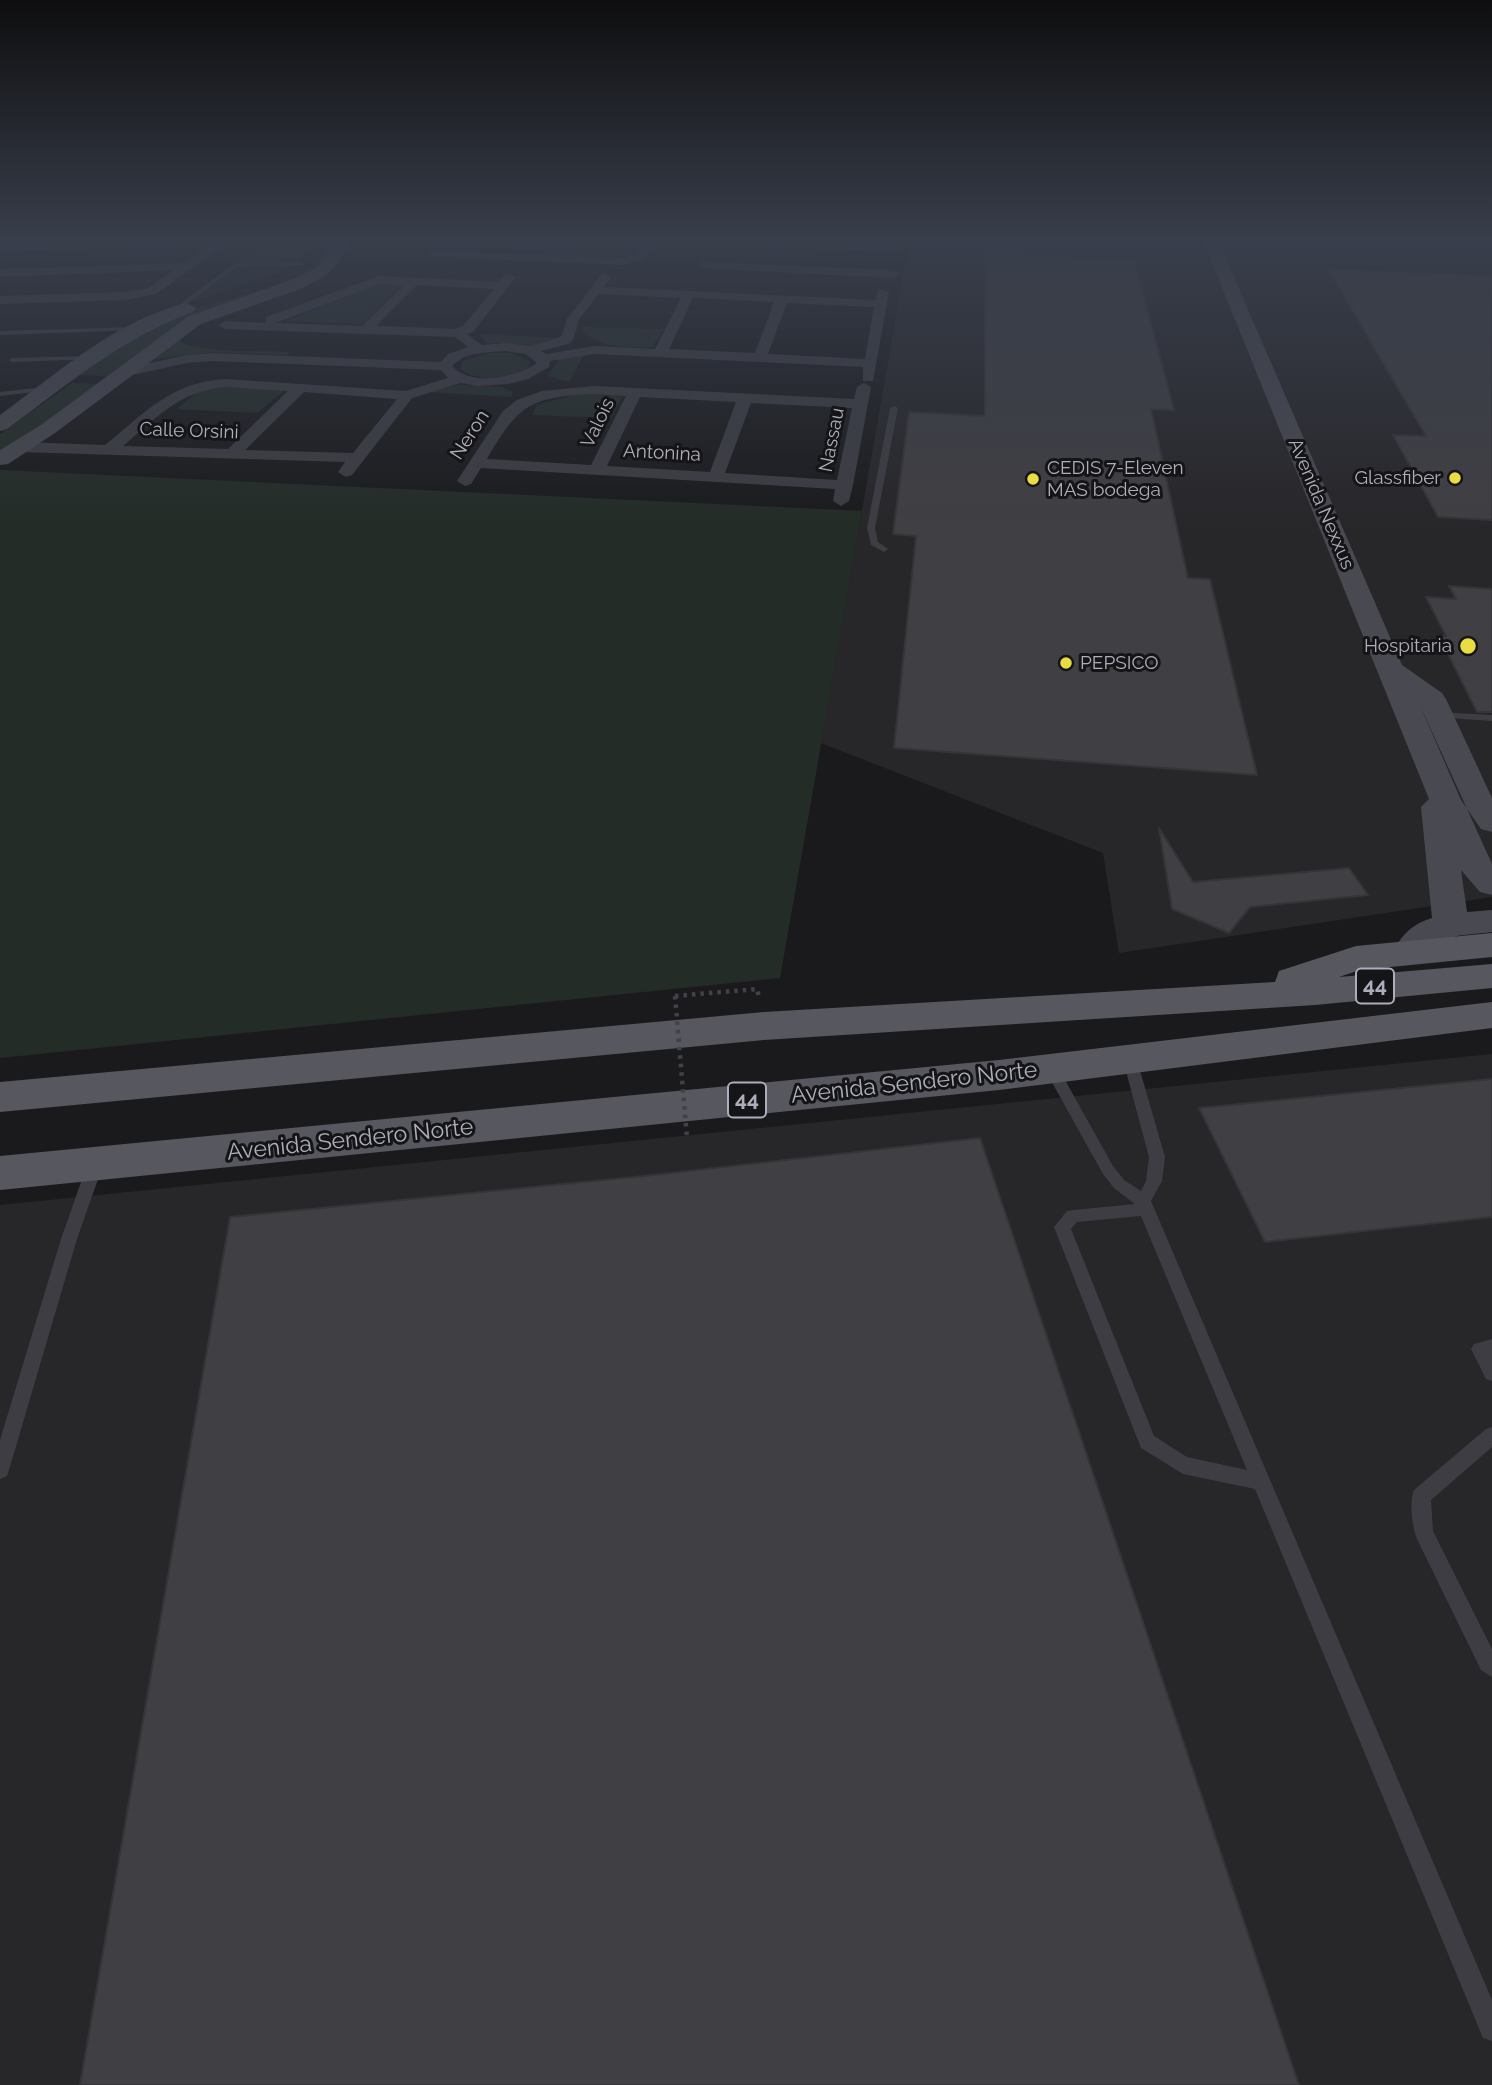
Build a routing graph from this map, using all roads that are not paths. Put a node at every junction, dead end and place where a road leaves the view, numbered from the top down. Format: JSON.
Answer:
{"nodes":[{"id":1,"x":125,"y":335,"type":"edge"},
{"id":2,"x":172,"y":335,"type":"edge"},
{"id":3,"x":176,"y":335,"type":"edge"},
{"id":4,"x":421,"y":335,"type":"edge"},
{"id":5,"x":461,"y":335,"type":"edge"},
{"id":6,"x":567,"y":335,"type":"edge"},
{"id":7,"x":669,"y":335,"type":"edge"},
{"id":8,"x":768,"y":335,"type":"edge"},
{"id":9,"x":877,"y":335,"type":"edge"},
{"id":10,"x":1250,"y":335,"type":"edge"},
{"id":11,"x":479,"y":349,"type":"junction"},
{"id":12,"x":660,"y":353,"type":"junction"},
{"id":13,"x":536,"y":354,"type":"junction"},
{"id":14,"x":293,"y":355,"type":"junction"},
{"id":15,"x":92,"y":358,"type":"junction"},
{"id":16,"x":760,"y":358,"type":"junction"},
{"id":17,"x":12,"y":360,"type":"dead end"},
{"id":18,"x":450,"y":362,"type":"junction"},
{"id":19,"x":526,"y":376,"type":"junction"},
{"id":20,"x":868,"y":376,"type":"junction"},
{"id":21,"x":118,"y":377,"type":"junction"},
{"id":22,"x":462,"y":378,"type":"junction"},
{"id":23,"x":502,"y":380,"type":"junction"},
{"id":24,"x":58,"y":384,"type":"junction"},
{"id":25,"x":301,"y":387,"type":"junction"},
{"id":26,"x":364,"y":391,"type":"junction"},
{"id":27,"x":635,"y":392,"type":"junction"},
{"id":28,"x":0,"y":394,"type":"edge"},
{"id":29,"x":555,"y":394,"type":"junction"},
{"id":30,"x":407,"y":395,"type":"junction"},
{"id":31,"x":745,"y":398,"type":"junction"},
{"id":32,"x":533,"y":400,"type":"junction"},
{"id":33,"x":860,"y":404,"type":"junction"},
{"id":34,"x":894,"y":408,"type":"dead end"},
{"id":35,"x":0,"y":425,"type":"edge"},
{"id":36,"x":20,"y":447,"type":"junction"},
{"id":37,"x":110,"y":449,"type":"junction"},
{"id":38,"x":233,"y":453,"type":"junction"},
{"id":39,"x":356,"y":458,"type":"junction"},
{"id":40,"x":0,"y":459,"type":"edge"},
{"id":41,"x":478,"y":463,"type":"junction"},
{"id":42,"x":597,"y":470,"type":"junction"},
{"id":43,"x":342,"y":476,"type":"dead end"},
{"id":44,"x":716,"y":477,"type":"junction"},
{"id":45,"x":465,"y":481,"type":"dead end"},
{"id":46,"x":843,"y":493,"type":"joint"},
{"id":47,"x":884,"y":549,"type":"dead end"},
{"id":48,"x":1424,"y":714,"type":"junction"},
{"id":49,"x":1492,"y":718,"type":"edge"},
{"id":50,"x":1433,"y":771,"type":"junction"},
{"id":51,"x":1492,"y":822,"type":"edge"},
{"id":52,"x":1492,"y":884,"type":"edge"},
{"id":53,"x":1492,"y":921,"type":"edge"},
{"id":54,"x":1451,"y":927,"type":"junction"},
{"id":55,"x":1492,"y":945,"type":"edge"},
{"id":56,"x":1410,"y":952,"type":"junction"},
{"id":57,"x":1492,"y":976,"type":"edge"},
{"id":58,"x":1258,"y":995,"type":"junction"},
{"id":59,"x":1492,"y":1015,"type":"edge"},
{"id":60,"x":1130,"y":1060,"type":"junction"},
{"id":61,"x":1051,"y":1068,"type":"junction"},
{"id":62,"x":0,"y":1097,"type":"edge"},
{"id":63,"x":95,"y":1165,"type":"junction"},
{"id":64,"x":0,"y":1173,"type":"edge"},
{"id":65,"x":1145,"y":1205,"type":"junction"},
{"id":66,"x":1492,"y":1347,"type":"edge"},
{"id":67,"x":1492,"y":1373,"type":"edge"},
{"id":68,"x":1492,"y":1435,"type":"edge"},
{"id":69,"x":0,"y":1470,"type":"edge"},
{"id":70,"x":1262,"y":1482,"type":"junction"},
{"id":71,"x":1492,"y":1667,"type":"edge"},
{"id":72,"x":1492,"y":2029,"type":"edge"}],
"edges":[{"from":1,"to":15,"type":"street"},
{"from":2,"to":21,"type":"street"},
{"from":3,"to":14,"type":"street"},
{"from":4,"to":18,"type":"street"},
{"from":5,"to":11,"type":"street"},
{"from":6,"to":13,"type":"street"},
{"from":7,"to":12,"type":"street"},
{"from":8,"to":16,"type":"street"},
{"from":9,"to":20,"type":"street","name":"Nassau"},
{"from":10,"to":48,"type":"street","name":"Avenida Nexxus"},
{"from":11,"to":13,"type":"street"},
{"from":11,"to":18,"type":"street"},
{"from":12,"to":13,"type":"street"},
{"from":12,"to":16,"type":"street"},
{"from":13,"to":19,"type":"street"},
{"from":14,"to":18,"type":"street"},
{"from":14,"to":21,"type":"street"},
{"from":15,"to":17,"type":"lane"},
{"from":15,"to":24,"type":"street"},
{"from":16,"to":20,"type":"street"},
{"from":18,"to":22,"type":"street"},
{"from":18,"to":26,"type":"street"},
{"from":19,"to":23,"type":"street"},
{"from":19,"to":29,"type":"street"},
{"from":20,"to":33,"type":"street","name":"Nassau"},
{"from":21,"to":24,"type":"street"},
{"from":21,"to":36,"type":"street"},
{"from":22,"to":23,"type":"street"},
{"from":22,"to":30,"type":"street"},
{"from":23,"to":32,"type":"street"},
{"from":24,"to":28,"type":"lane"},
{"from":24,"to":35,"type":"street"},
{"from":25,"to":26,"type":"street"},
{"from":25,"to":37,"type":"street"},
{"from":25,"to":38,"type":"street"},
{"from":26,"to":30,"type":"street"},
{"from":27,"to":29,"type":"street"},
{"from":27,"to":31,"type":"street"},
{"from":27,"to":42,"type":"street","name":"Valois"},
{"from":29,"to":32,"type":"street"},
{"from":30,"to":39,"type":"street"},
{"from":31,"to":33,"type":"street"},
{"from":31,"to":44,"type":"street"},
{"from":32,"to":41,"type":"street","name":"Neron"},
{"from":33,"to":46,"type":"street","name":"Nassau"},
{"from":34,"to":47,"type":"lane"},
{"from":36,"to":37,"type":"street","name":"Calle Orsini"},
{"from":36,"to":40,"type":"street"},
{"from":37,"to":38,"type":"street","name":"Calle Orsini"},
{"from":38,"to":39,"type":"street","name":"Calle Orsini"},
{"from":39,"to":43,"type":"street"},
{"from":41,"to":42,"type":"street","name":"Antonina"},
{"from":41,"to":45,"type":"street","name":"Neron"},
{"from":42,"to":44,"type":"street","name":"Antonina"},
{"from":44,"to":46,"type":"street","name":"Antonina"},
{"from":48,"to":49,"type":"lane"},
{"from":48,"to":50,"type":"street"},
{"from":48,"to":51,"type":"street"},
{"from":50,"to":52,"type":"street"},
{"from":50,"to":54,"type":"street"},
{"from":53,"to":54,"type":"street"},
{"from":54,"to":56,"type":"street"},
{"from":55,"to":56,"type":"main road"},
{"from":56,"to":58,"type":"main road"},
{"from":57,"to":58,"type":"main road","number":"44"},
{"from":58,"to":62,"type":"main road","number":"44"},
{"from":59,"to":60,"type":"main road","name":"Avenida Sendero Norte","number":"44"},
{"from":60,"to":61,"type":"main road","name":"Avenida Sendero Norte","number":"44"},
{"from":60,"to":65,"type":"lane"},
{"from":61,"to":63,"type":"main road","name":"Avenida Sendero Norte","number":"44"},
{"from":61,"to":65,"type":"lane"},
{"from":63,"to":64,"type":"main road","name":"Avenida Sendero Norte","number":"44"},
{"from":63,"to":69,"type":"lane"},
{"from":65,"to":70,"type":"lane"},
{"from":65,"to":70,"type":"lane"},
{"from":66,"to":67,"type":"lane"},
{"from":68,"to":71,"type":"lane"},
{"from":70,"to":72,"type":"lane"}]}
